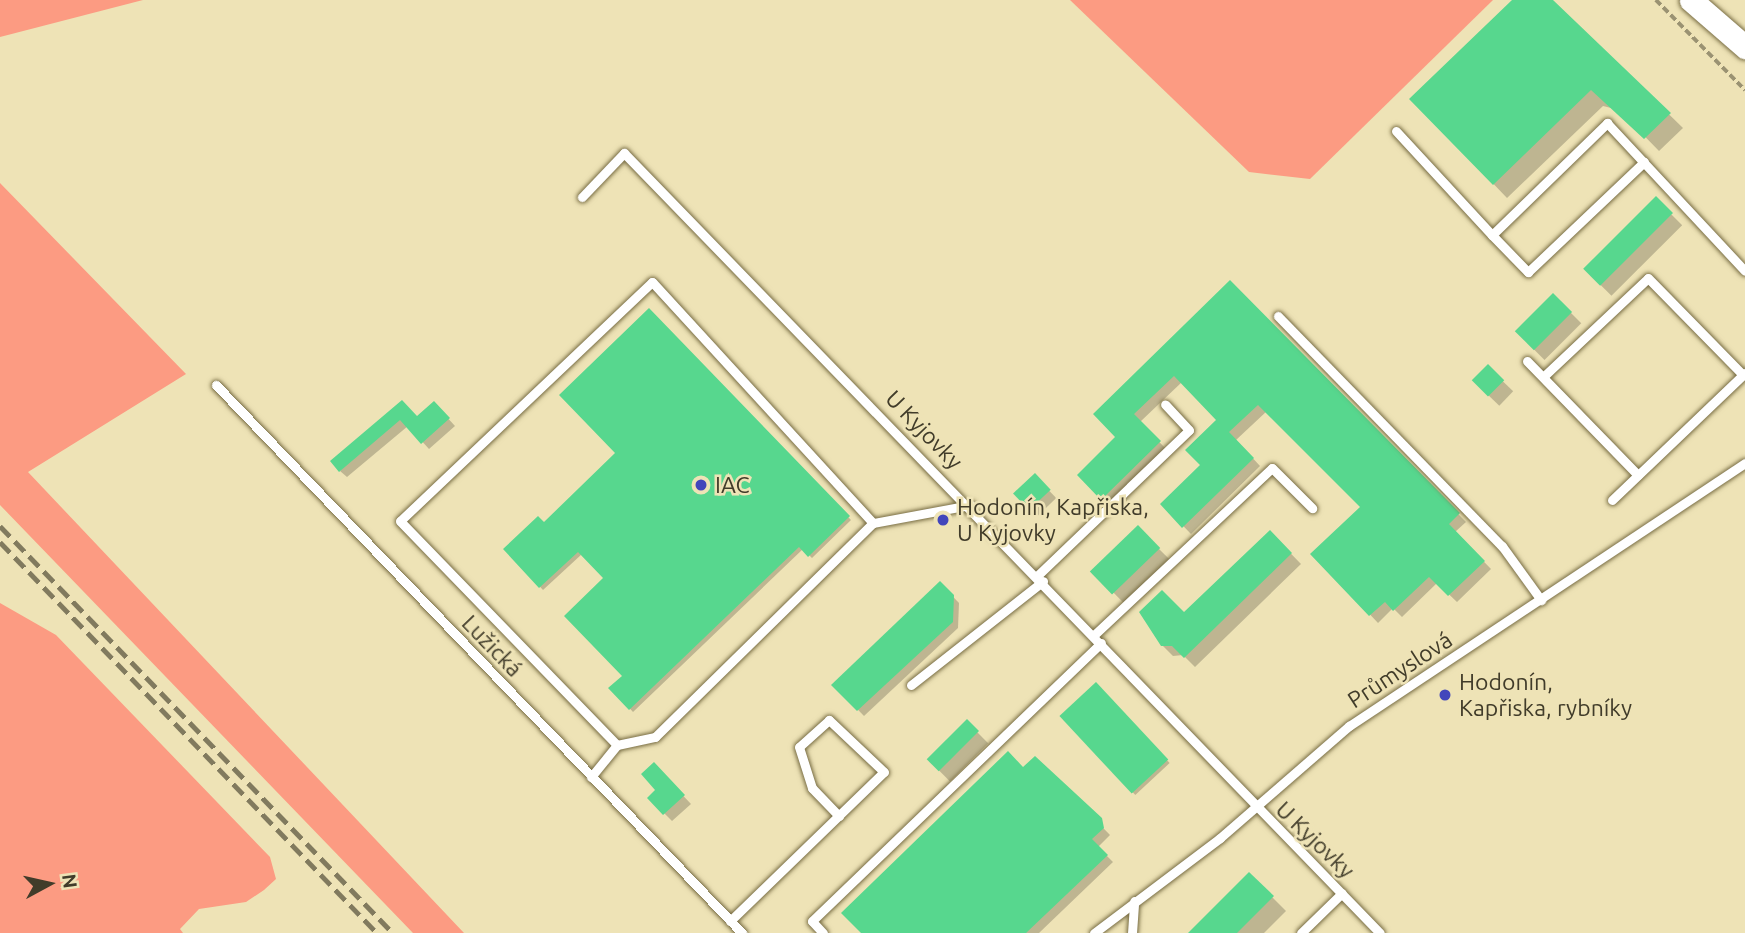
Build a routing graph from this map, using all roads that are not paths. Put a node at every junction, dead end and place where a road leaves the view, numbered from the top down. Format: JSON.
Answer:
{"nodes":[{"id":1,"x":1691,"y":0,"type":"edge"},
{"id":2,"x":1745,"y":47,"type":"edge"},
{"id":3,"x":1396,"y":131,"type":"dead end"},
{"id":4,"x":1644,"y":162,"type":"junction"},
{"id":5,"x":582,"y":197,"type":"dead end"},
{"id":6,"x":1492,"y":235,"type":"junction"},
{"id":7,"x":1745,"y":271,"type":"edge"},
{"id":8,"x":1278,"y":316,"type":"dead end"},
{"id":9,"x":1527,"y":361,"type":"dead end"},
{"id":10,"x":1744,"y":374,"type":"edge"},
{"id":11,"x":1543,"y":377,"type":"junction"},
{"id":12,"x":216,"y":385,"type":"dead end"},
{"id":13,"x":1165,"y":404,"type":"dead end"},
{"id":14,"x":1745,"y":463,"type":"edge"},
{"id":15,"x":1638,"y":475,"type":"junction"},
{"id":16,"x":1612,"y":500,"type":"dead end"},
{"id":17,"x":970,"y":505,"type":"junction"},
{"id":18,"x":1312,"y":508,"type":"dead end"},
{"id":19,"x":873,"y":523,"type":"junction"},
{"id":20,"x":1041,"y":578,"type":"junction"},
{"id":21,"x":1541,"y":600,"type":"junction"},
{"id":22,"x":1094,"y":635,"type":"junction"},
{"id":23,"x":1101,"y":643,"type":"junction"},
{"id":24,"x":911,"y":685,"type":"dead end"},
{"id":25,"x":617,"y":745,"type":"junction"},
{"id":26,"x":591,"y":777,"type":"junction"},
{"id":27,"x":1254,"y":807,"type":"junction"},
{"id":28,"x":839,"y":816,"type":"junction"},
{"id":29,"x":1342,"y":892,"type":"junction"},
{"id":30,"x":1134,"y":901,"type":"junction"},
{"id":31,"x":730,"y":921,"type":"junction"},
{"id":32,"x":741,"y":933,"type":"edge"},
{"id":33,"x":823,"y":933,"type":"edge"},
{"id":34,"x":1094,"y":933,"type":"edge"},
{"id":35,"x":1132,"y":933,"type":"edge"},
{"id":36,"x":1301,"y":933,"type":"edge"},
{"id":37,"x":1380,"y":933,"type":"edge"}],
"edges":[{"from":1,"to":2,"type":"street"},
{"from":3,"to":6,"type":"lane"},
{"from":4,"to":6,"type":"lane"},
{"from":4,"to":6,"type":"lane"},
{"from":4,"to":7,"type":"lane"},
{"from":5,"to":17,"type":"lane","name":"U Kyjovky"},
{"from":8,"to":21,"type":"lane"},
{"from":9,"to":11,"type":"lane"},
{"from":10,"to":11,"type":"lane"},
{"from":10,"to":15,"type":"lane"},
{"from":11,"to":15,"type":"lane"},
{"from":12,"to":26,"type":"lane","name":"Lužická"},
{"from":13,"to":20,"type":"lane"},
{"from":14,"to":21,"type":"lane","name":"Průmyslová"},
{"from":15,"to":16,"type":"lane"},
{"from":17,"to":19,"type":"lane"},
{"from":17,"to":20,"type":"lane","name":"U Kyjovky"},
{"from":18,"to":22,"type":"lane"},
{"from":19,"to":25,"type":"lane"},
{"from":19,"to":25,"type":"lane"},
{"from":20,"to":22,"type":"lane","name":"U Kyjovky"},
{"from":20,"to":24,"type":"lane"},
{"from":21,"to":27,"type":"lane","name":"Průmyslová"},
{"from":22,"to":23,"type":"lane","name":"U Kyjovky"},
{"from":23,"to":27,"type":"lane","name":"U Kyjovky"},
{"from":23,"to":33,"type":"lane"},
{"from":25,"to":26,"type":"lane"},
{"from":26,"to":31,"type":"lane","name":"Lužická"},
{"from":27,"to":29,"type":"lane","name":"U Kyjovky"},
{"from":27,"to":30,"type":"lane","name":"Průmyslová"},
{"from":28,"to":28,"type":"lane"},
{"from":28,"to":31,"type":"lane"},
{"from":29,"to":36,"type":"lane"},
{"from":29,"to":37,"type":"lane","name":"U Kyjovky"},
{"from":30,"to":34,"type":"lane","name":"Průmyslová"},
{"from":30,"to":35,"type":"lane"},
{"from":31,"to":32,"type":"lane","name":"Lužická"}]}
